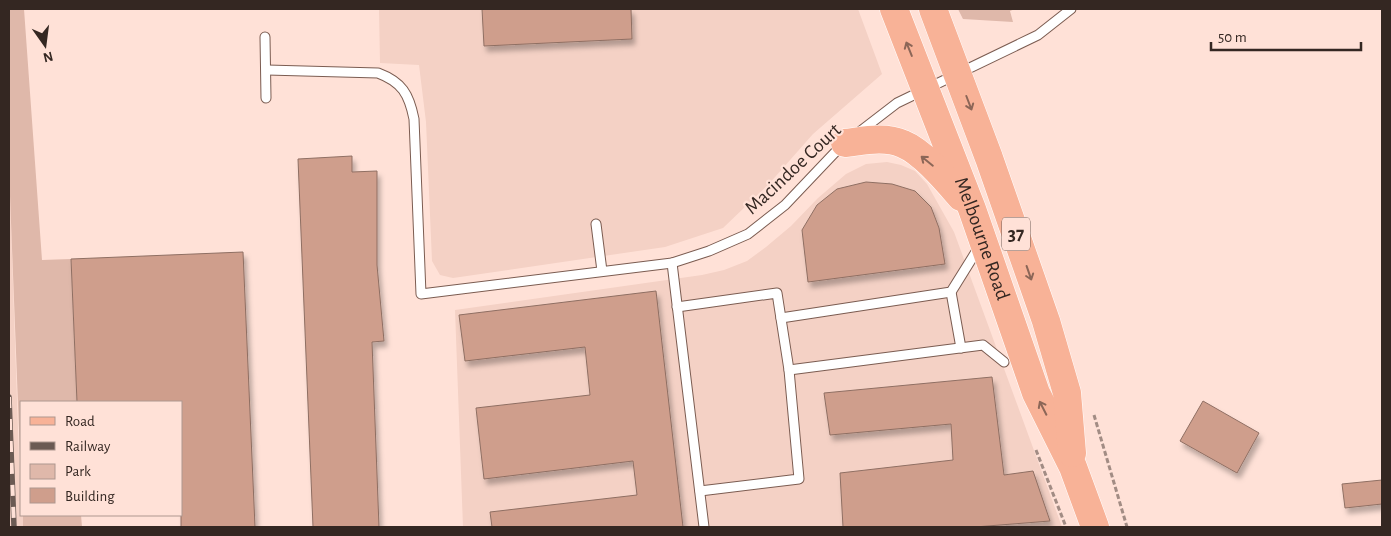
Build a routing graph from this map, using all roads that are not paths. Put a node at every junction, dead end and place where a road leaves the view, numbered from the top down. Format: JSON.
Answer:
{"nodes":[{"id":1,"x":894,"y":9,"type":"edge"},
{"id":2,"x":932,"y":9,"type":"edge"},
{"id":3,"x":1071,"y":9,"type":"edge"},
{"id":4,"x":265,"y":37,"type":"dead end"},
{"id":5,"x":267,"y":70,"type":"junction"},
{"id":6,"x":957,"y":73,"type":"junction"},
{"id":7,"x":926,"y":89,"type":"junction"},
{"id":8,"x":266,"y":98,"type":"dead end"},
{"id":9,"x":845,"y":143,"type":"junction"},
{"id":10,"x":972,"y":209,"type":"junction"},
{"id":11,"x":596,"y":224,"type":"dead end"},
{"id":12,"x":983,"y":241,"type":"junction"},
{"id":13,"x":672,"y":262,"type":"junction"},
{"id":14,"x":602,"y":271,"type":"junction"},
{"id":15,"x":951,"y":292,"type":"junction"},
{"id":16,"x":678,"y":307,"type":"junction"},
{"id":17,"x":781,"y":318,"type":"junction"},
{"id":18,"x":961,"y":348,"type":"junction"},
{"id":19,"x":1004,"y":362,"type":"dead end"},
{"id":20,"x":789,"y":370,"type":"junction"},
{"id":21,"x":1073,"y":467,"type":"junction"},
{"id":22,"x":700,"y":491,"type":"junction"},
{"id":23,"x":704,"y":527,"type":"edge"},
{"id":24,"x":1095,"y":527,"type":"edge"}],
"edges":[{"from":7,"to":1,"type":"main road","name":"Melbourne Road","number":"37","one_way":true},
{"from":2,"to":6,"type":"main road","name":"Melbourne Road","number":"37"},
{"from":3,"to":6,"type":"lane","name":"Macindoe Court"},
{"from":4,"to":5,"type":"lane"},
{"from":5,"to":8,"type":"lane"},
{"from":5,"to":14,"type":"lane","name":"Macindoe Court"},
{"from":6,"to":7,"type":"lane","name":"Macindoe Court"},
{"from":6,"to":21,"type":"main road","name":"Melbourne Road","number":"37","one_way":true},
{"from":7,"to":9,"type":"lane","name":"Macindoe Court"},
{"from":7,"to":10,"type":"main road","name":"Melbourne Road","number":"37"},
{"from":10,"to":9,"type":"main road","one_way":true},
{"from":9,"to":13,"type":"lane","name":"Macindoe Court"},
{"from":10,"to":12,"type":"main road","name":"Melbourne Road","number":"37"},
{"from":11,"to":14,"type":"lane"},
{"from":12,"to":15,"type":"lane"},
{"from":21,"to":12,"type":"main road","name":"Melbourne Road","number":"37","one_way":true},
{"from":13,"to":14,"type":"lane","name":"Macindoe Court"},
{"from":13,"to":16,"type":"lane"},
{"from":15,"to":17,"type":"lane"},
{"from":15,"to":18,"type":"lane"},
{"from":16,"to":17,"type":"lane"},
{"from":16,"to":22,"type":"lane"},
{"from":17,"to":20,"type":"lane"},
{"from":18,"to":19,"type":"lane"},
{"from":18,"to":20,"type":"lane"},
{"from":20,"to":22,"type":"lane"},
{"from":21,"to":24,"type":"main road","name":"Melbourne Road","number":"37"},
{"from":22,"to":23,"type":"lane"}]}
